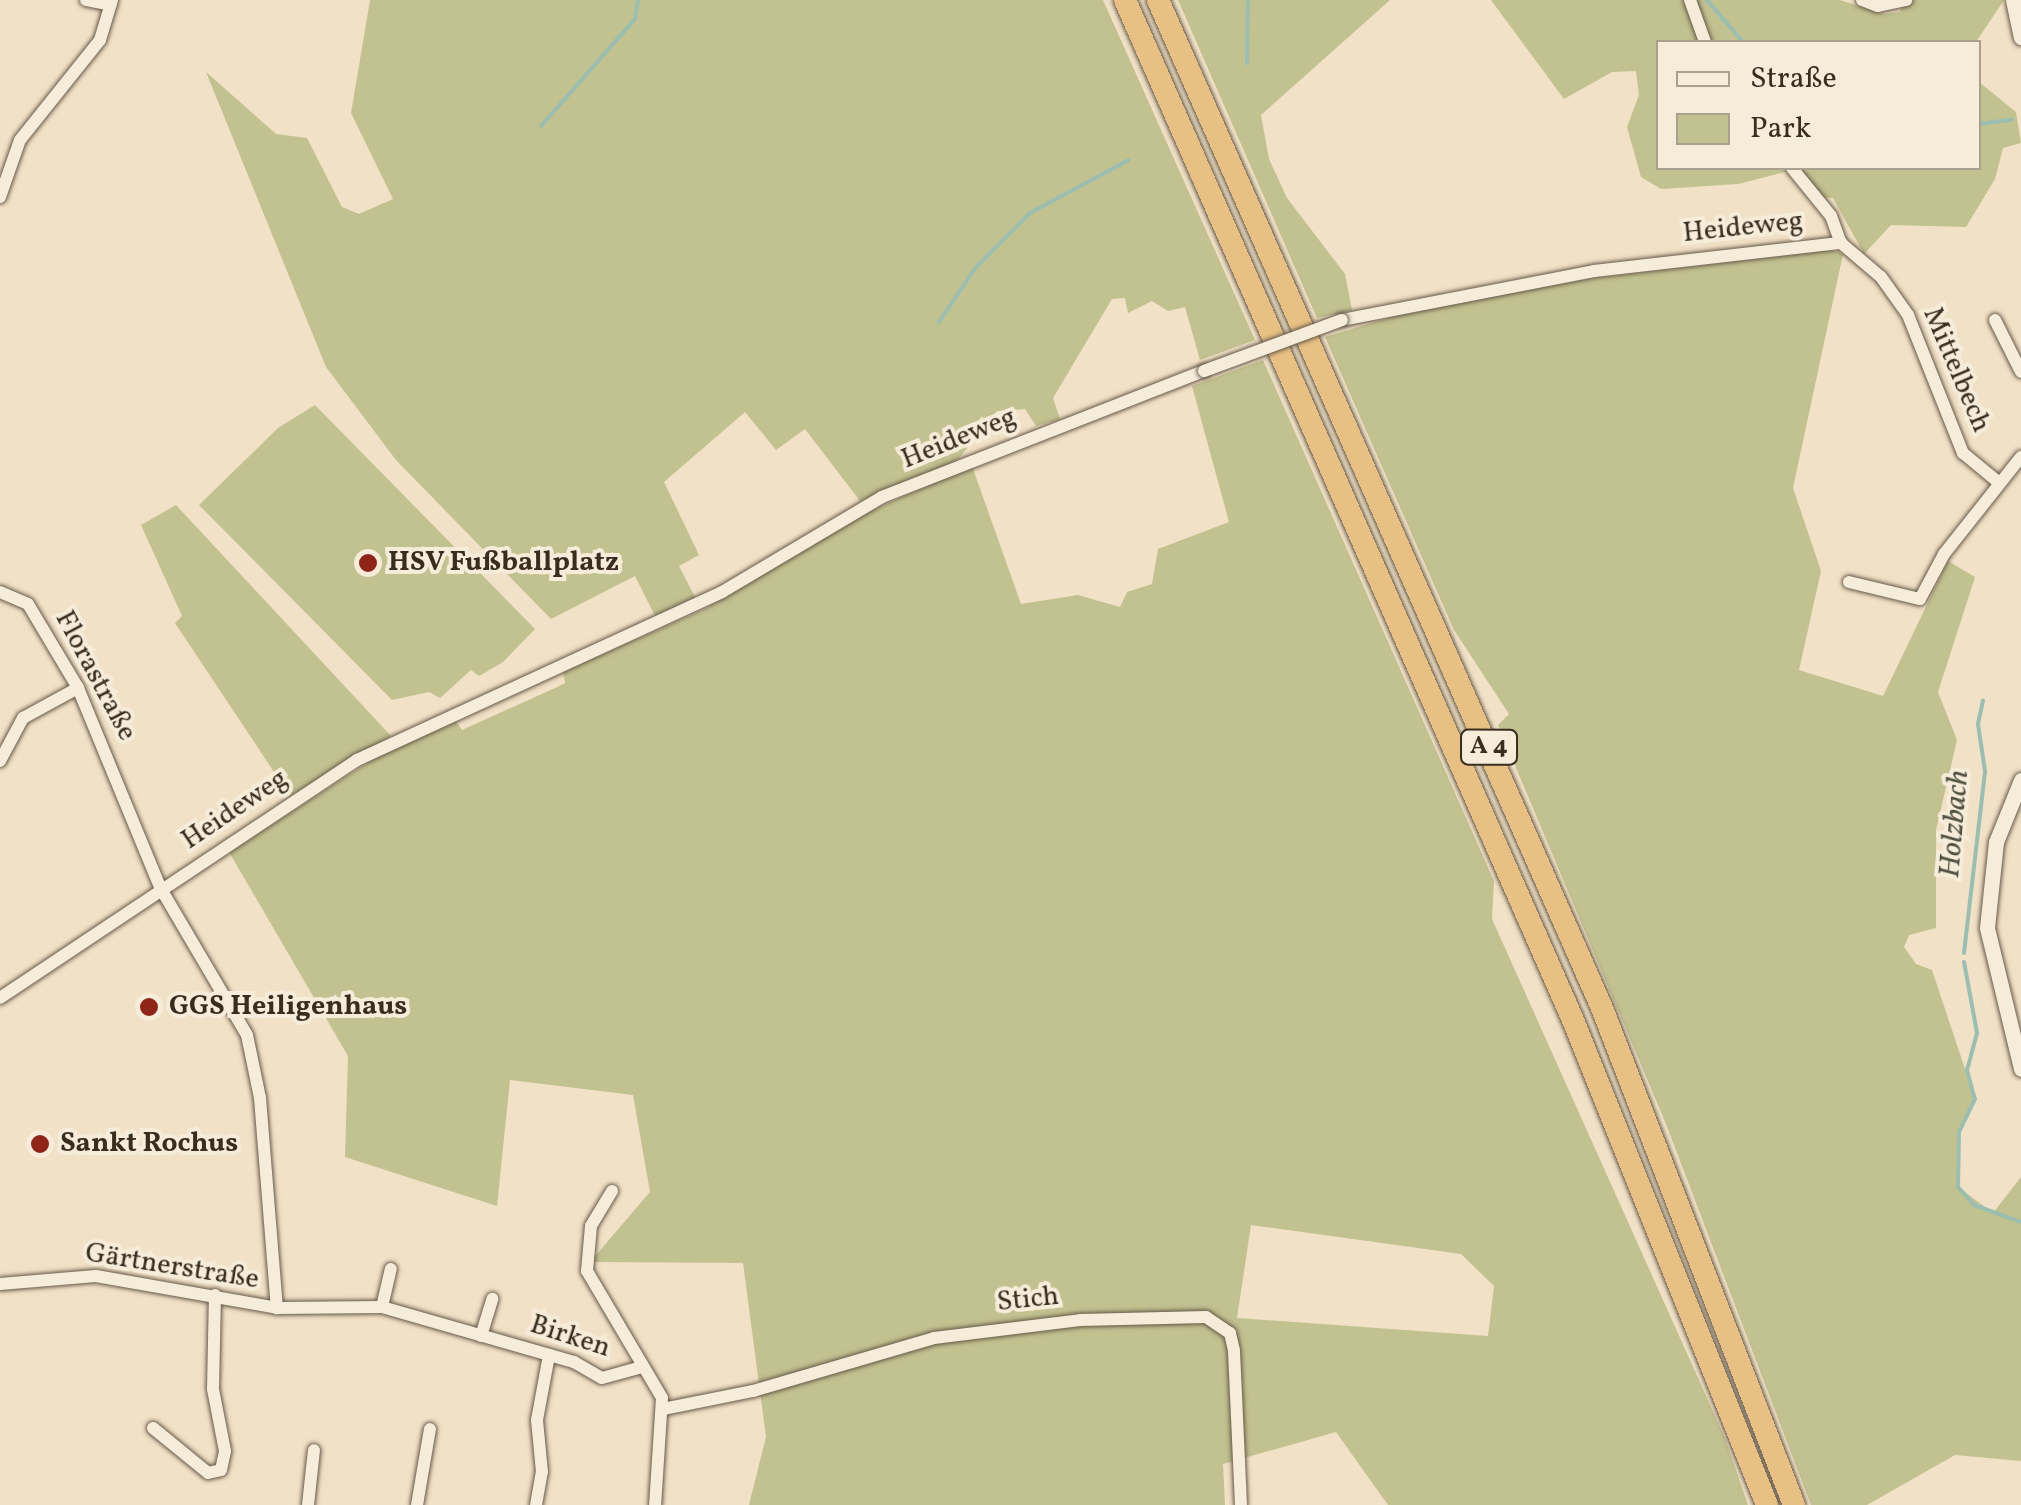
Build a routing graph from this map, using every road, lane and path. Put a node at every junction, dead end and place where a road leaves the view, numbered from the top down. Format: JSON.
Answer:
{"nodes":[{"id":1,"x":86,"y":0,"type":"edge"},
{"id":2,"x":1125,"y":0,"type":"edge"},
{"id":3,"x":1158,"y":0,"type":"edge"},
{"id":4,"x":1690,"y":0,"type":"edge"},
{"id":5,"x":1862,"y":0,"type":"edge"},
{"id":6,"x":1906,"y":0,"type":"edge"},
{"id":7,"x":2013,"y":0,"type":"edge"},
{"id":8,"x":112,"y":2,"type":"edge"},
{"id":9,"x":2021,"y":37,"type":"edge"},
{"id":10,"x":1704,"y":40,"type":"edge"},
{"id":11,"x":1794,"y":170,"type":"edge"},
{"id":12,"x":0,"y":198,"type":"edge"},
{"id":13,"x":1845,"y":245,"type":"junction"},
{"id":14,"x":1996,"y":320,"type":"dead end"},
{"id":15,"x":2021,"y":372,"type":"edge"},
{"id":16,"x":2021,"y":457,"type":"edge"},
{"id":17,"x":1998,"y":482,"type":"junction"},
{"id":18,"x":1849,"y":582,"type":"dead end"},
{"id":19,"x":0,"y":592,"type":"edge"},
{"id":20,"x":78,"y":688,"type":"junction"},
{"id":21,"x":0,"y":760,"type":"edge"},
{"id":22,"x":2021,"y":780,"type":"edge"},
{"id":23,"x":161,"y":889,"type":"junction"},
{"id":24,"x":0,"y":998,"type":"edge"},
{"id":25,"x":2021,"y":1068,"type":"edge"},
{"id":26,"x":612,"y":1192,"type":"dead end"},
{"id":27,"x":391,"y":1270,"type":"dead end"},
{"id":28,"x":0,"y":1284,"type":"edge"},
{"id":29,"x":215,"y":1294,"type":"junction"},
{"id":30,"x":492,"y":1299,"type":"dead end"},
{"id":31,"x":278,"y":1308,"type":"junction"},
{"id":32,"x":382,"y":1308,"type":"junction"},
{"id":33,"x":481,"y":1336,"type":"junction"},
{"id":34,"x":548,"y":1356,"type":"junction"},
{"id":35,"x":642,"y":1367,"type":"junction"},
{"id":36,"x":663,"y":1410,"type":"junction"},
{"id":37,"x":152,"y":1428,"type":"dead end"},
{"id":38,"x":430,"y":1429,"type":"dead end"},
{"id":39,"x":314,"y":1450,"type":"dead end"},
{"id":40,"x":308,"y":1505,"type":"edge"},
{"id":41,"x":416,"y":1505,"type":"edge"},
{"id":42,"x":536,"y":1505,"type":"edge"},
{"id":43,"x":655,"y":1505,"type":"edge"},
{"id":44,"x":1240,"y":1505,"type":"edge"},
{"id":45,"x":1767,"y":1505,"type":"edge"},
{"id":46,"x":1794,"y":1505,"type":"edge"}],
"edges":[{"from":1,"to":8,"type":"street"},
{"from":2,"to":45,"type":"highway","number":"A 4"},
{"from":3,"to":46,"type":"highway","number":"A 4"},
{"from":4,"to":10,"type":"street"},
{"from":5,"to":6,"type":"street"},
{"from":7,"to":9,"type":"street"},
{"from":8,"to":12,"type":"street"},
{"from":11,"to":13,"type":"street","name":"Mittelbech"},
{"from":13,"to":17,"type":"street","name":"Mittelbech"},
{"from":13,"to":23,"type":"street","name":"Heideweg","bridge":true},
{"from":14,"to":15,"type":"street","name":"Mittelbech"},
{"from":16,"to":17,"type":"street","name":"Mittelbech"},
{"from":17,"to":18,"type":"street"},
{"from":19,"to":20,"type":"street","name":"Florastraße"},
{"from":20,"to":21,"type":"street"},
{"from":20,"to":23,"type":"street","name":"Florastraße"},
{"from":22,"to":25,"type":"street"},
{"from":23,"to":24,"type":"street","name":"Heideweg"},
{"from":23,"to":31,"type":"street","name":"Florastraße"},
{"from":26,"to":35,"type":"street","name":"Birken"},
{"from":27,"to":32,"type":"street"},
{"from":28,"to":29,"type":"street","name":"Gärtnerstraße"},
{"from":29,"to":31,"type":"street","name":"Gärtnerstraße"},
{"from":29,"to":37,"type":"street"},
{"from":30,"to":33,"type":"street"},
{"from":31,"to":32,"type":"street","name":"Birken"},
{"from":32,"to":33,"type":"street","name":"Birken"},
{"from":33,"to":34,"type":"street","name":"Birken"},
{"from":34,"to":35,"type":"street","name":"Birken"},
{"from":34,"to":42,"type":"street"},
{"from":35,"to":36,"type":"street","name":"Birken"},
{"from":36,"to":43,"type":"street"},
{"from":36,"to":44,"type":"street","name":"Stich"},
{"from":38,"to":41,"type":"street"},
{"from":39,"to":40,"type":"street"}]}
